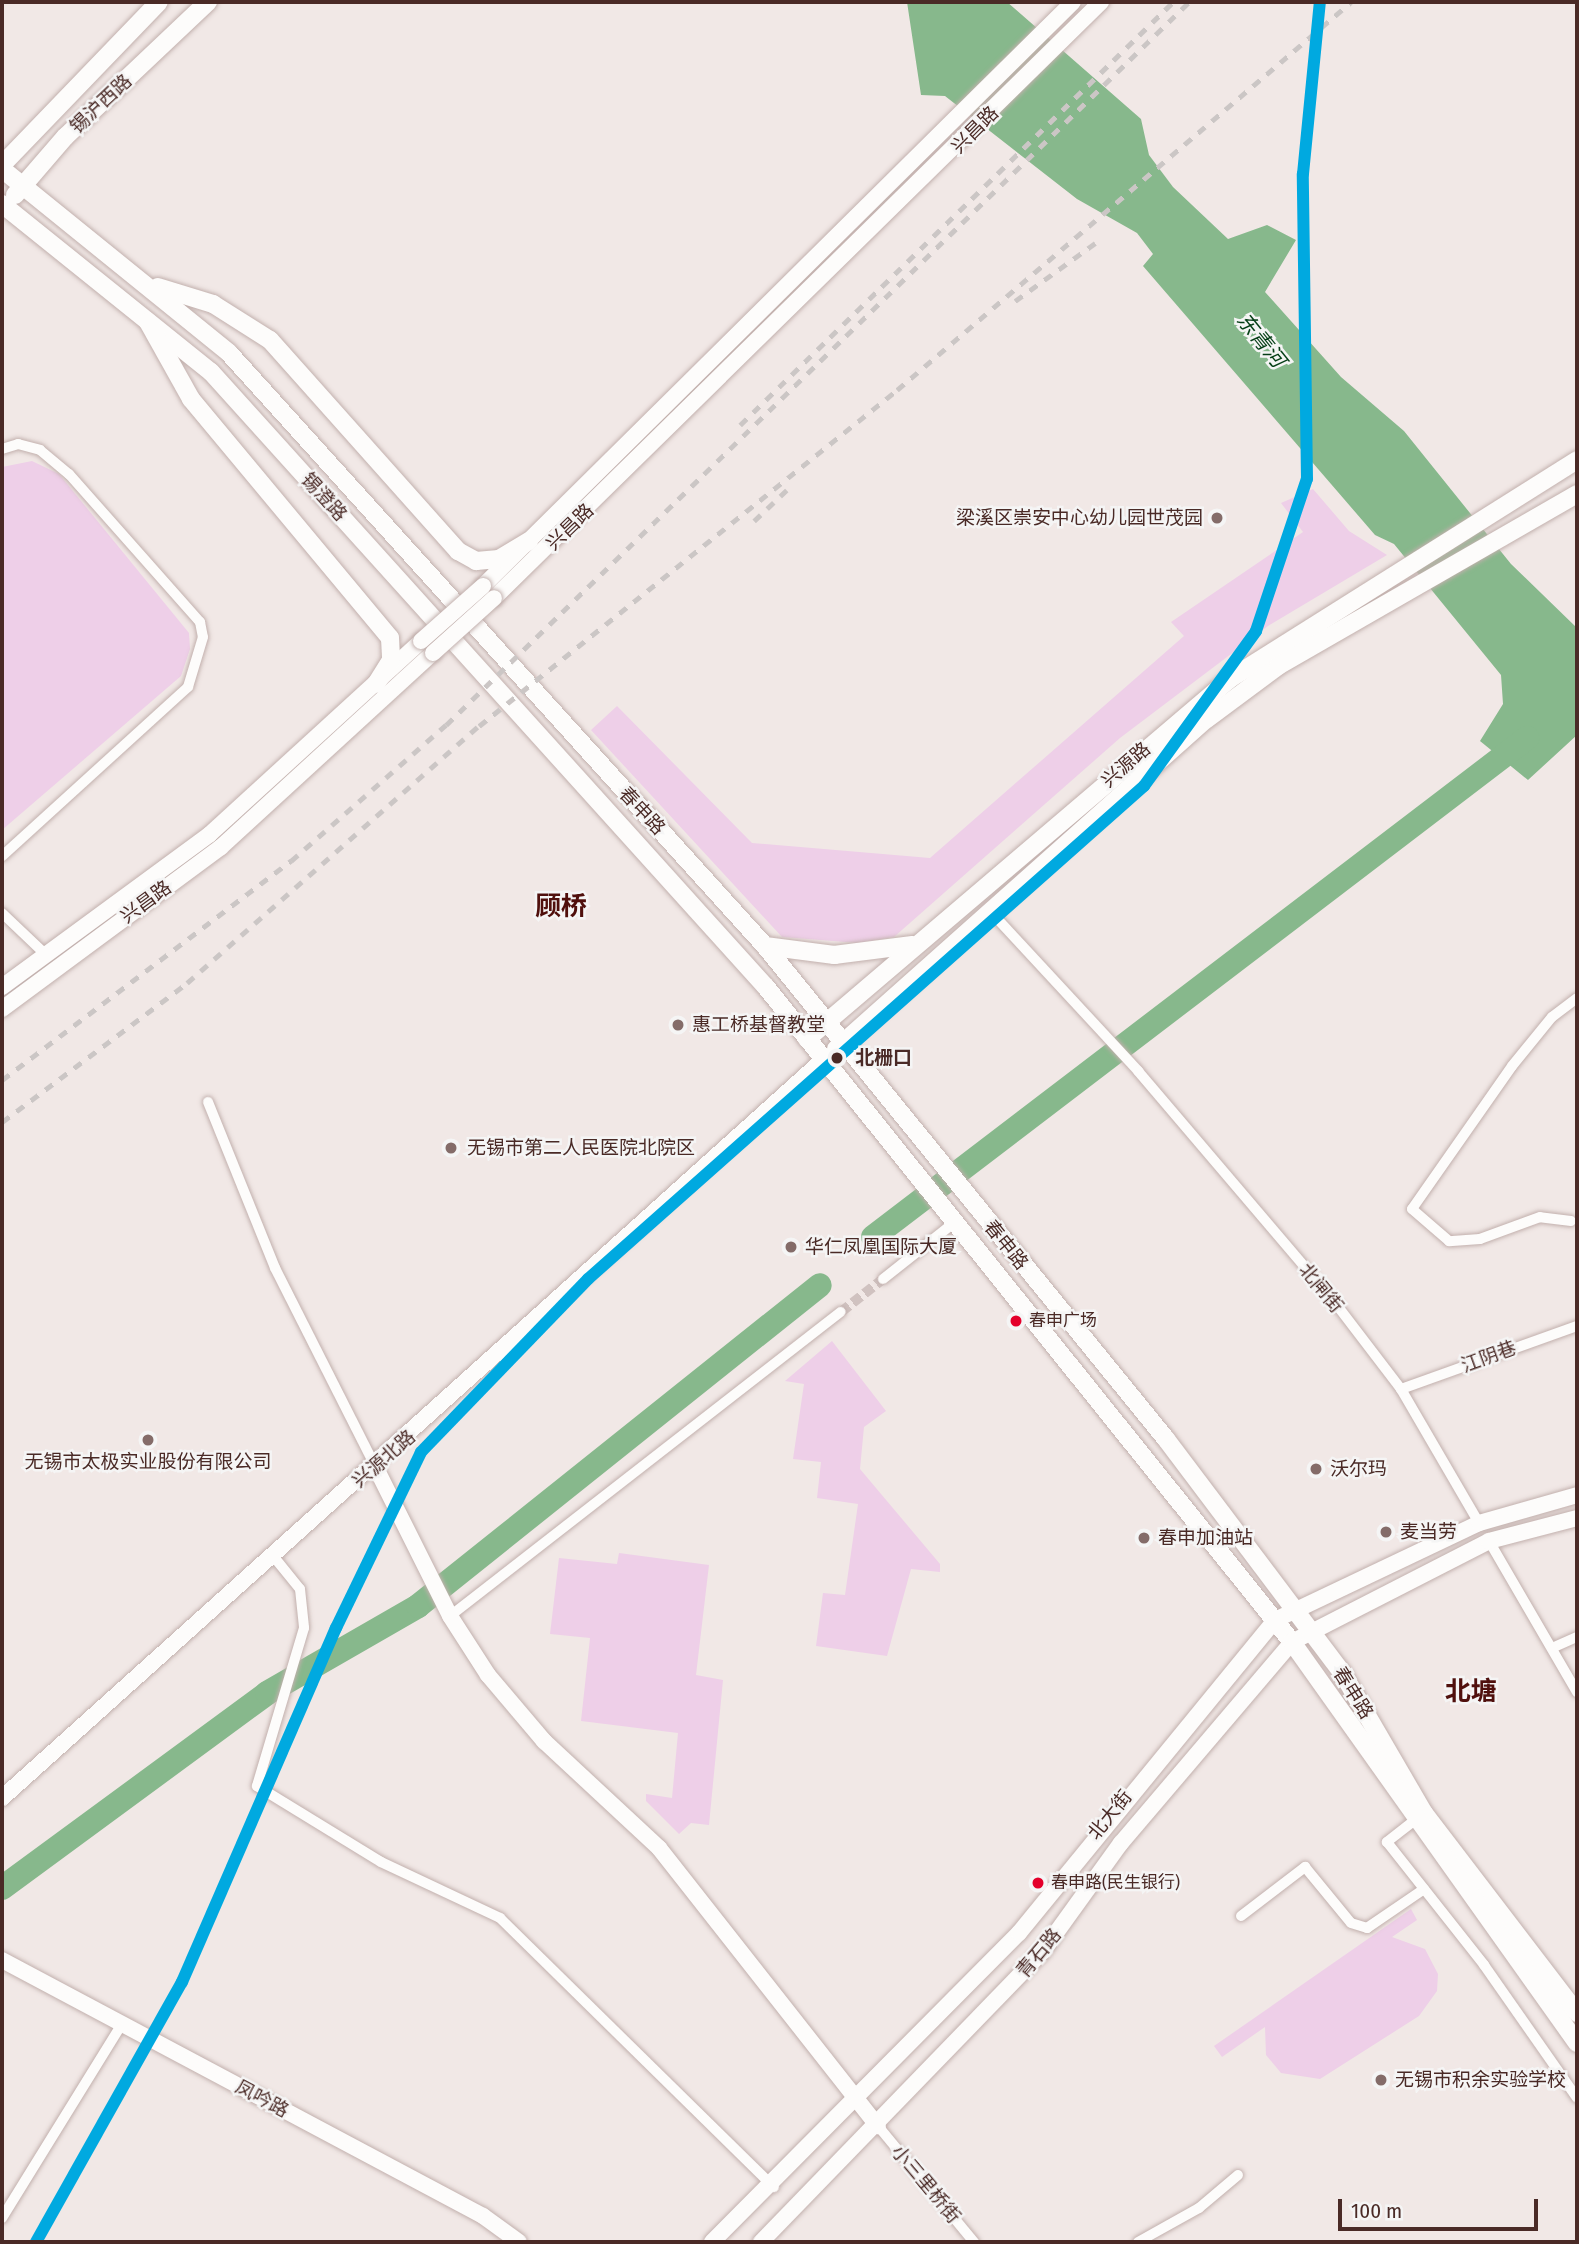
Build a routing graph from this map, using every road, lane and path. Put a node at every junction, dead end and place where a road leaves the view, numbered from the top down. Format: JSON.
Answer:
{"nodes":[{"id":1,"x":159,"y":2,"type":"edge"},
{"id":2,"x":208,"y":2,"type":"edge"},
{"id":3,"x":1101,"y":2,"type":"edge"},
{"id":4,"x":1072,"y":3,"type":"edge"},
{"id":5,"x":2,"y":167,"type":"edge"},
{"id":6,"x":22,"y":187,"type":"junction"},
{"id":7,"x":3,"y":207,"type":"edge"},
{"id":8,"x":145,"y":283,"type":"junction"},
{"id":9,"x":145,"y":316,"type":"junction"},
{"id":10,"x":2,"y":449,"type":"edge"},
{"id":11,"x":1577,"y":460,"type":"edge"},
{"id":12,"x":1577,"y":494,"type":"edge"},
{"id":13,"x":377,"y":523,"type":"joint"},
{"id":14,"x":529,"y":541,"type":"junction"},
{"id":15,"x":489,"y":592,"type":"junction"},
{"id":16,"x":376,"y":684,"type":"junction"},
{"id":17,"x":618,"y":822,"type":"joint"},
{"id":18,"x":2,"y":856,"type":"edge"},
{"id":19,"x":991,"y":912,"type":"junction"},
{"id":20,"x":2,"y":913,"type":"edge"},
{"id":21,"x":915,"y":944,"type":"junction"},
{"id":22,"x":765,"y":946,"type":"junction"},
{"id":23,"x":45,"y":954,"type":"junction"},
{"id":24,"x":2,"y":987,"type":"edge"},
{"id":25,"x":1577,"y":998,"type":"edge"},
{"id":26,"x":2,"y":1009,"type":"edge"},
{"id":27,"x":827,"y":1019,"type":"junction"},
{"id":28,"x":807,"y":1039,"type":"junction"},
{"id":29,"x":845,"y":1042,"type":"junction"},
{"id":30,"x":824,"y":1059,"type":"junction"},
{"id":31,"x":208,"y":1102,"type":"dead end"},
{"id":32,"x":1571,"y":1221,"type":"dead end"},
{"id":33,"x":955,"y":1222,"type":"junction"},
{"id":34,"x":883,"y":1279,"type":"tunnel mouth"},
{"id":35,"x":841,"y":1312,"type":"tunnel mouth"},
{"id":36,"x":1577,"y":1326,"type":"edge"},
{"id":37,"x":1401,"y":1389,"type":"junction"},
{"id":38,"x":375,"y":1466,"type":"junction"},
{"id":39,"x":1577,"y":1495,"type":"edge"},
{"id":40,"x":1577,"y":1518,"type":"edge"},
{"id":41,"x":1479,"y":1523,"type":"junction"},
{"id":42,"x":1489,"y":1541,"type":"junction"},
{"id":43,"x":274,"y":1558,"type":"junction"},
{"id":44,"x":1293,"y":1607,"type":"junction"},
{"id":45,"x":446,"y":1610,"type":"junction"},
{"id":46,"x":1275,"y":1620,"type":"junction"},
{"id":47,"x":1309,"y":1630,"type":"junction"},
{"id":48,"x":1577,"y":1637,"type":"edge"},
{"id":49,"x":1293,"y":1642,"type":"junction"},
{"id":50,"x":1552,"y":1648,"type":"junction"},
{"id":51,"x":1577,"y":1692,"type":"edge"},
{"id":52,"x":2,"y":1798,"type":"edge"},
{"id":53,"x":1415,"y":1821,"type":"junction"},
{"id":54,"x":1424,"y":1889,"type":"junction"},
{"id":55,"x":1241,"y":1916,"type":"dead end"},
{"id":56,"x":2,"y":1960,"type":"edge"},
{"id":57,"x":1577,"y":2012,"type":"edge"},
{"id":58,"x":122,"y":2024,"type":"junction"},
{"id":59,"x":1577,"y":2042,"type":"edge"},
{"id":60,"x":1577,"y":2098,"type":"edge"},
{"id":61,"x":859,"y":2102,"type":"junction"},
{"id":62,"x":878,"y":2126,"type":"junction"},
{"id":63,"x":1238,"y":2175,"type":"dead end"},
{"id":64,"x":774,"y":2187,"type":"junction"},
{"id":65,"x":2,"y":2218,"type":"edge"},
{"id":66,"x":519,"y":2242,"type":"edge"},
{"id":67,"x":712,"y":2242,"type":"edge"},
{"id":68,"x":761,"y":2242,"type":"edge"},
{"id":69,"x":974,"y":2242,"type":"edge"},
{"id":70,"x":1138,"y":2242,"type":"edge"}],
"edges":[{"from":1,"to":5,"type":"main road","name":"锡沪西路"},
{"from":2,"to":6,"type":"main road","name":"锡沪西路"},
{"from":3,"to":15,"type":"main road","name":"兴昌路"},
{"from":4,"to":14,"type":"main road","name":"兴昌路"},
{"from":5,"to":6,"type":"main road","name":"锡澄路"},
{"from":6,"to":7,"type":"main road","name":"锡沪西路"},
{"from":6,"to":8,"type":"main road","name":"锡澄路"},
{"from":7,"to":9,"type":"main road","name":"锡澄路"},
{"from":8,"to":13,"type":"main road","name":"锡澄路"},
{"from":8,"to":14,"type":"main road"},
{"from":9,"to":16,"type":"main road"},
{"from":9,"to":17,"type":"main road","name":"锡澄路"},
{"from":10,"to":18,"type":"street"},
{"from":11,"to":21,"type":"main road","name":"兴源路"},
{"from":12,"to":19,"type":"main road","name":"兴源路"},
{"from":13,"to":22,"type":"main road","name":"春申路"},
{"from":14,"to":15,"type":"main road","name":"兴昌路"},
{"from":15,"to":16,"type":"main road","name":"兴昌路","bridge":true},
{"from":15,"to":26,"type":"main road","name":"兴昌路","bridge":true},
{"from":16,"to":23,"type":"main road","name":"兴昌路"},
{"from":17,"to":28,"type":"main road","name":"春申路"},
{"from":19,"to":29,"type":"main road","name":"兴源路"},
{"from":19,"to":37,"type":"street","name":"北闸街"},
{"from":20,"to":23,"type":"street"},
{"from":21,"to":22,"type":"main road"},
{"from":21,"to":27,"type":"main road","name":"兴源路"},
{"from":22,"to":27,"type":"main road","name":"春申路"},
{"from":23,"to":24,"type":"main road","name":"兴昌路"},
{"from":25,"to":32,"type":"street"},
{"from":27,"to":28,"type":"main road","name":"兴源路"},
{"from":27,"to":29,"type":"main road","name":"春申路"},
{"from":28,"to":30,"type":"main road","name":"春申路"},
{"from":29,"to":30,"type":"main road","name":"兴源路"},
{"from":29,"to":44,"type":"main road","name":"春申路"},
{"from":30,"to":33,"type":"main road","name":"春申路"},
{"from":30,"to":38,"type":"main road","name":"兴源北路"},
{"from":31,"to":38,"type":"street"},
{"from":33,"to":34,"type":"street"},
{"from":33,"to":46,"type":"main road","name":"春申路"},
{"from":35,"to":45,"type":"street"},
{"from":36,"to":37,"type":"street","name":"江阴巷"},
{"from":37,"to":41,"type":"street","name":"北闸街"},
{"from":38,"to":43,"type":"main road","name":"兴源北路"},
{"from":38,"to":45,"type":"main road"},
{"from":39,"to":41,"type":"main road","name":"北大街"},
{"from":40,"to":42,"type":"main road"},
{"from":41,"to":44,"type":"main road","name":"北大街"},
{"from":42,"to":47,"type":"main road"},
{"from":42,"to":50,"type":"street"},
{"from":43,"to":52,"type":"main road","name":"兴源北路"},
{"from":43,"to":64,"type":"street"},
{"from":44,"to":46,"type":"main road","name":"北大街"},
{"from":44,"to":47,"type":"main road","name":"春申路"},
{"from":45,"to":61,"type":"main road"},
{"from":46,"to":49,"type":"main road","name":"春申路"},
{"from":46,"to":61,"type":"main road","name":"北大街"},
{"from":47,"to":49,"type":"main road"},
{"from":47,"to":57,"type":"main road","name":"春申路"},
{"from":48,"to":50,"type":"street"},
{"from":49,"to":53,"type":"main road","name":"春申路"},
{"from":49,"to":62,"type":"main road","name":"青石路"},
{"from":50,"to":51,"type":"street"},
{"from":53,"to":54,"type":"street"},
{"from":53,"to":59,"type":"main road","name":"春申路"},
{"from":54,"to":55,"type":"street"},
{"from":54,"to":60,"type":"street"},
{"from":56,"to":58,"type":"main road","name":"凤吟路"},
{"from":58,"to":65,"type":"street"},
{"from":58,"to":66,"type":"main road","name":"凤吟路"},
{"from":61,"to":62,"type":"main road"},
{"from":61,"to":64,"type":"main road","name":"北大街"},
{"from":62,"to":68,"type":"main road","name":"青石路"},
{"from":62,"to":69,"type":"street","name":"小三里桥街"},
{"from":63,"to":70,"type":"street"},
{"from":64,"to":67,"type":"main road","name":"北大街"}]}
